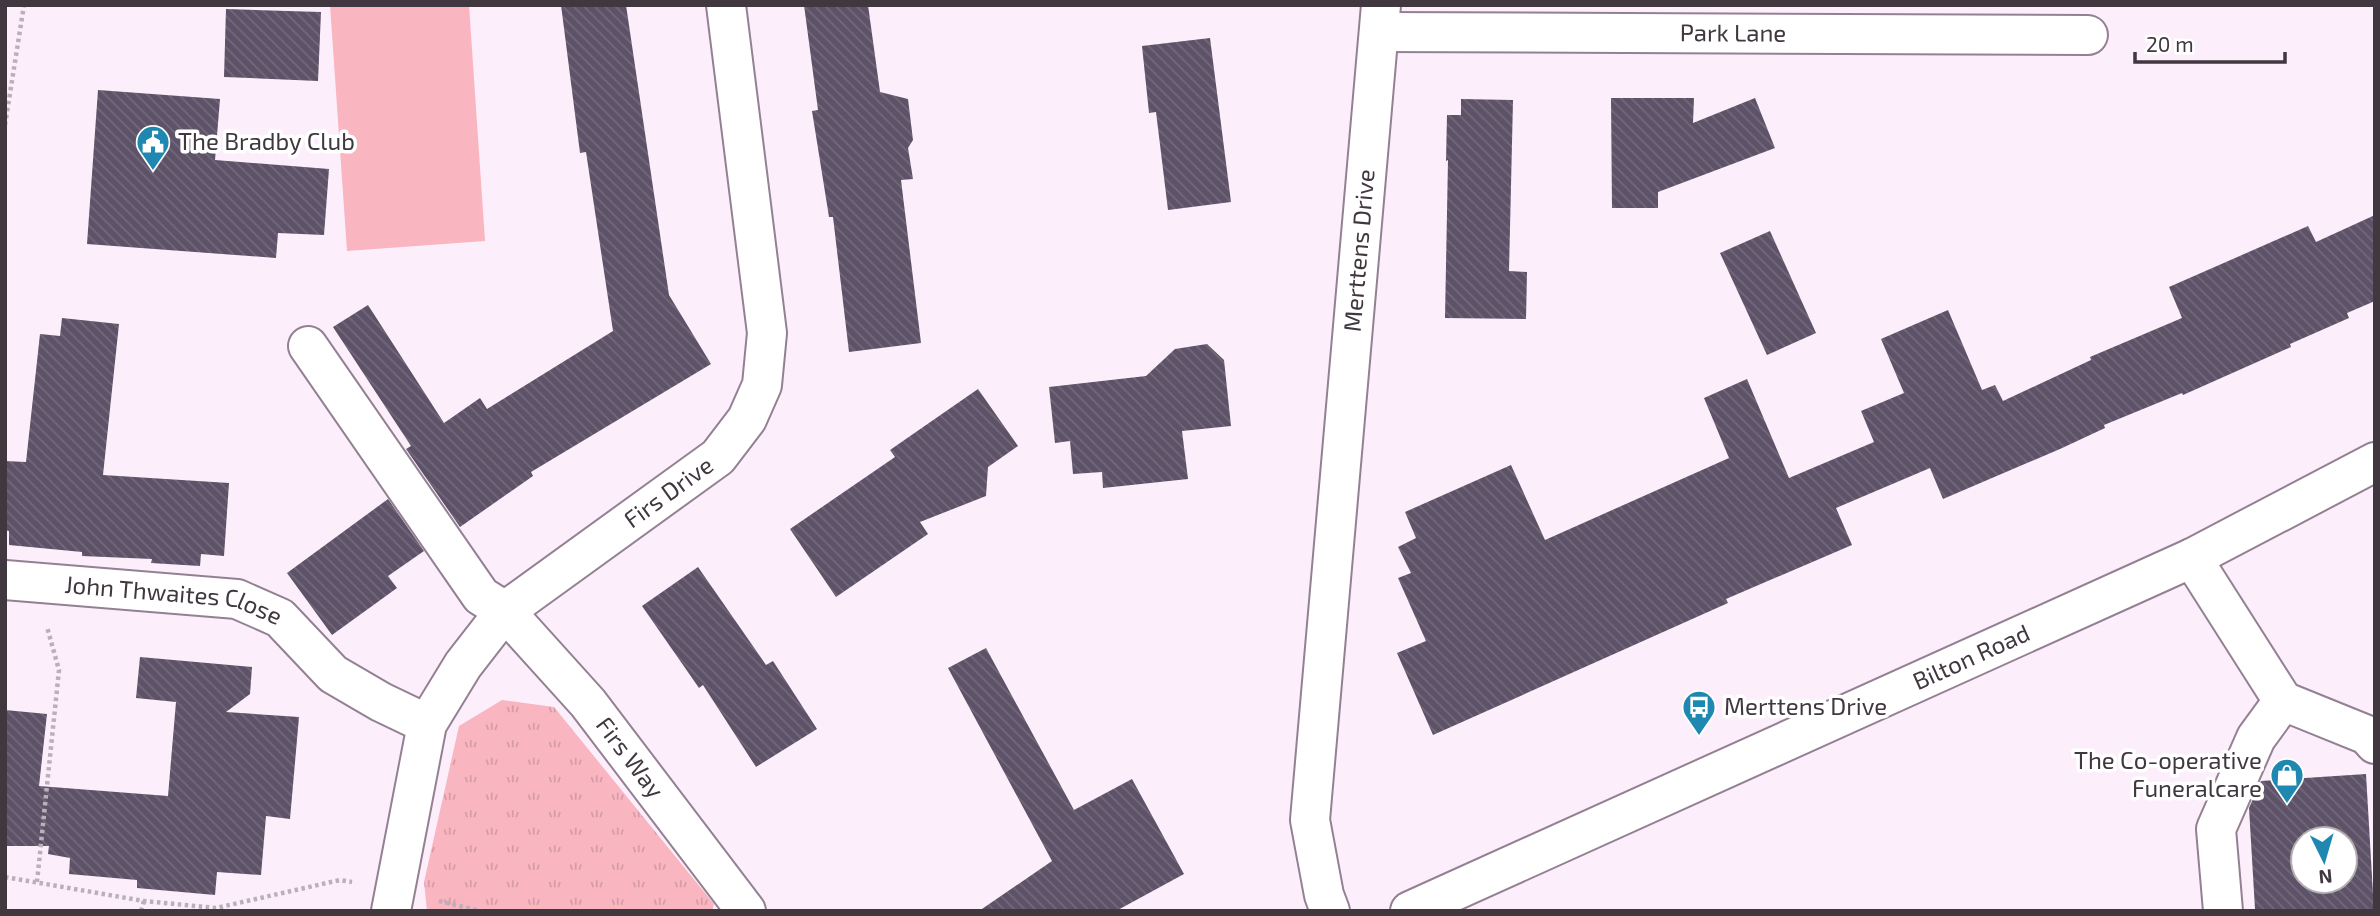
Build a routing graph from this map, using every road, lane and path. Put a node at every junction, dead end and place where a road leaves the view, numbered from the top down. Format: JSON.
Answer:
{"nodes":[{"id":1,"x":24,"y":5,"type":"edge"},
{"id":2,"x":726,"y":5,"type":"edge"},
{"id":3,"x":1380,"y":18,"type":"edge"},
{"id":4,"x":2088,"y":35,"type":"dead end"},
{"id":5,"x":5,"y":125,"type":"edge"},
{"id":6,"x":308,"y":346,"type":"dead end"},
{"id":7,"x":2375,"y":462,"type":"edge"},
{"id":8,"x":2192,"y":558,"type":"junction"},
{"id":9,"x":19,"y":581,"type":"edge"},
{"id":10,"x":505,"y":611,"type":"junction"},
{"id":11,"x":2283,"y":701,"type":"junction"},
{"id":12,"x":427,"y":724,"type":"junction"},
{"id":13,"x":2375,"y":744,"type":"edge"},
{"id":14,"x":5,"y":877,"type":"edge"},
{"id":15,"x":37,"y":883,"type":"junction"},
{"id":16,"x":144,"y":901,"type":"junction"},
{"id":17,"x":393,"y":901,"type":"edge"},
{"id":18,"x":141,"y":911,"type":"edge"},
{"id":19,"x":480,"y":911,"type":"edge"},
{"id":20,"x":746,"y":911,"type":"edge"},
{"id":21,"x":1331,"y":911,"type":"edge"},
{"id":22,"x":1410,"y":911,"type":"edge"},
{"id":23,"x":2223,"y":911,"type":"edge"}],
"edges":[{"from":1,"to":5,"type":"path"},
{"from":2,"to":10,"type":"street","name":"Firs Drive"},
{"from":3,"to":4,"type":"street","name":"Park Lane"},
{"from":3,"to":21,"type":"street","name":"Merttens Drive"},
{"from":6,"to":10,"type":"street","name":"Firs Way"},
{"from":7,"to":8,"type":"street","name":"Bilton Road"},
{"from":8,"to":11,"type":"street"},
{"from":8,"to":22,"type":"street","name":"Bilton Road"},
{"from":9,"to":12,"type":"street","name":"John Thwaites Close"},
{"from":9,"to":15,"type":"path"},
{"from":10,"to":12,"type":"street","name":"Firs Drive"},
{"from":10,"to":20,"type":"street","name":"Firs Way"},
{"from":11,"to":13,"type":"street"},
{"from":11,"to":23,"type":"street"},
{"from":12,"to":17,"type":"street","name":"Firs Drive"},
{"from":14,"to":15,"type":"path"},
{"from":15,"to":16,"type":"path"},
{"from":16,"to":17,"type":"path"},
{"from":16,"to":18,"type":"path"},
{"from":17,"to":19,"type":"path"}]}
